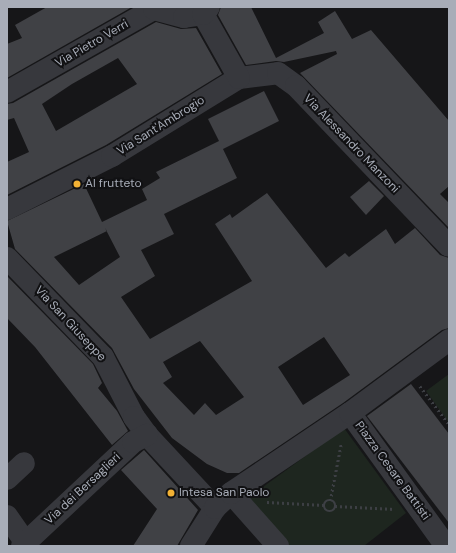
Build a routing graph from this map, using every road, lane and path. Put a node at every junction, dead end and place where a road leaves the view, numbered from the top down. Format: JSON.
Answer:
{"nodes":[{"id":1,"x":206,"y":10,"type":"edge"},
{"id":2,"x":239,"y":78,"type":"junction"},
{"id":3,"x":7,"y":92,"type":"edge"},
{"id":4,"x":7,"y":209,"type":"edge"},
{"id":5,"x":449,"y":246,"type":"edge"},
{"id":6,"x":7,"y":258,"type":"edge"},
{"id":7,"x":449,"y":340,"type":"edge"},
{"id":8,"x":408,"y":372,"type":"junction"},
{"id":9,"x":350,"y":413,"type":"junction"},
{"id":10,"x":449,"y":424,"type":"edge"},
{"id":11,"x":147,"y":435,"type":"junction"},
{"id":12,"x":341,"y":443,"type":"dead end"},
{"id":13,"x":24,"y":463,"type":"dead end"},
{"id":14,"x":7,"y":479,"type":"edge"},
{"id":15,"x":234,"y":497,"type":"junction"},
{"id":16,"x":330,"y":501,"type":"junction"},
{"id":17,"x":324,"y":505,"type":"junction"},
{"id":18,"x":335,"y":506,"type":"junction"},
{"id":19,"x":215,"y":508,"type":"junction"},
{"id":20,"x":421,"y":511,"type":"junction"},
{"id":21,"x":7,"y":516,"type":"edge"},
{"id":22,"x":23,"y":544,"type":"edge"},
{"id":23,"x":191,"y":546,"type":"edge"},
{"id":24,"x":278,"y":546,"type":"edge"},
{"id":25,"x":446,"y":546,"type":"edge"}],
"edges":[{"from":1,"to":2,"type":"street"},
{"from":1,"to":3,"type":"street","name":"Via Pietro Verri"},
{"from":2,"to":4,"type":"street","name":"Via Sant'Ambrogio"},
{"from":2,"to":5,"type":"street","name":"Via Alessandro Manzoni"},
{"from":6,"to":11,"type":"street","name":"Via San Giuseppe"},
{"from":7,"to":8,"type":"street"},
{"from":8,"to":9,"type":"street"},
{"from":8,"to":10,"type":"path"},
{"from":9,"to":15,"type":"street","name":"Piazza Cesare Battisti"},
{"from":9,"to":20,"type":"street","name":"Piazza Cesare Battisti"},
{"from":11,"to":19,"type":"street","name":"Via San Giuseppe"},
{"from":11,"to":22,"type":"street","name":"Via dei Bersaglieri"},
{"from":12,"to":16,"type":"path"},
{"from":13,"to":14,"type":"street"},
{"from":15,"to":17,"type":"path"},
{"from":15,"to":19,"type":"street","name":"Piazza Cesare Battisti"},
{"from":15,"to":24,"type":"street"},
{"from":16,"to":17,"type":"path"},
{"from":16,"to":18,"type":"path"},
{"from":17,"to":18,"type":"path"},
{"from":18,"to":20,"type":"path"},
{"from":19,"to":23,"type":"street","name":"Piazza Cesare Battisti"},
{"from":20,"to":25,"type":"street","name":"Piazza Cesare Battisti"},
{"from":21,"to":22,"type":"street"}]}
